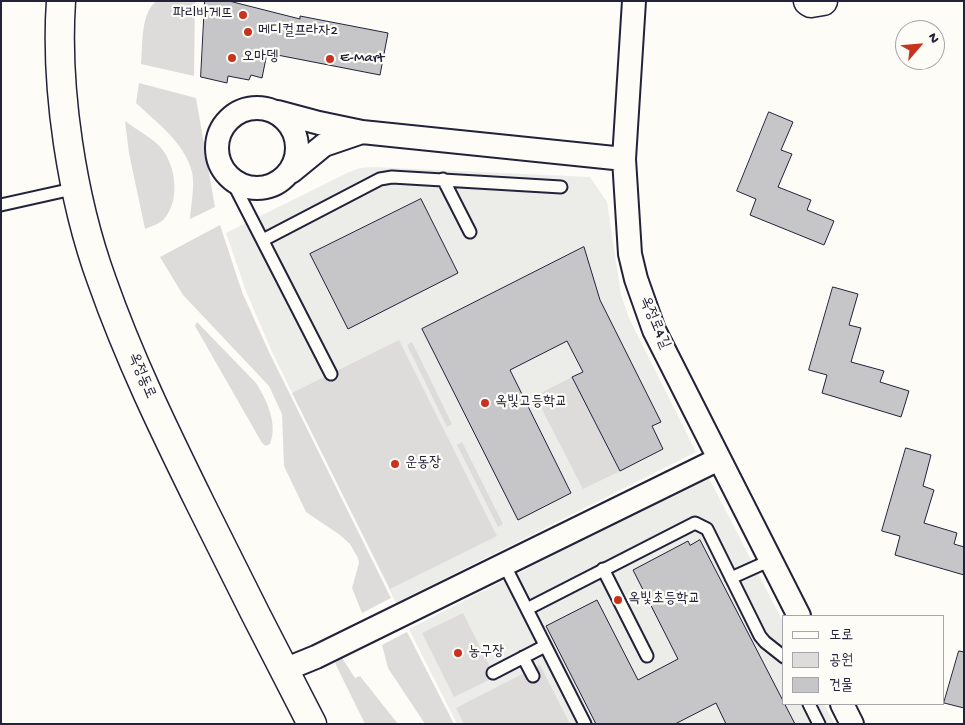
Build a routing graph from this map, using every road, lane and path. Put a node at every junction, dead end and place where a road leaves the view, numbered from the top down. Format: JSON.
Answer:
{"nodes":[{"id":1,"x":61,"y":1,"type":"edge"},
{"id":2,"x":634,"y":1,"type":"edge"},
{"id":3,"x":808,"y":1,"type":"edge"},
{"id":4,"x":823,"y":1,"type":"edge"},
{"id":5,"x":271,"y":110,"type":"junction"},
{"id":6,"x":362,"y":132,"type":"junction"},
{"id":7,"x":624,"y":159,"type":"junction"},
{"id":8,"x":231,"y":179,"type":"junction"},
{"id":9,"x":443,"y":179,"type":"junction"},
{"id":10,"x":283,"y":180,"type":"junction"},
{"id":11,"x":561,"y":187,"type":"dead end"},
{"id":12,"x":77,"y":188,"type":"junction"},
{"id":13,"x":1,"y":205,"type":"edge"},
{"id":14,"x":470,"y":232,"type":"dead end"},
{"id":15,"x":263,"y":240,"type":"junction"},
{"id":16,"x":331,"y":374,"type":"dead end"},
{"id":17,"x":719,"y":459,"type":"junction"},
{"id":18,"x":771,"y":560,"type":"junction"},
{"id":19,"x":504,"y":564,"type":"junction"},
{"id":20,"x":603,"y":569,"type":"junction"},
{"id":21,"x":731,"y":578,"type":"junction"},
{"id":22,"x":527,"y":609,"type":"junction"},
{"id":23,"x":798,"y":615,"type":"edge"},
{"id":24,"x":545,"y":646,"type":"junction"},
{"id":25,"x":782,"y":655,"type":"edge"},
{"id":26,"x":647,"y":656,"type":"dead end"},
{"id":27,"x":523,"y":658,"type":"junction"},
{"id":28,"x":284,"y":670,"type":"junction"},
{"id":29,"x":493,"y":673,"type":"dead end"},
{"id":30,"x":533,"y":676,"type":"dead end"},
{"id":31,"x":810,"y":705,"type":"edge"},
{"id":32,"x":842,"y":705,"type":"edge"},
{"id":33,"x":312,"y":724,"type":"edge"},
{"id":34,"x":585,"y":724,"type":"edge"},
{"id":35,"x":819,"y":724,"type":"edge"},
{"id":36,"x":852,"y":724,"type":"edge"}],
"edges":[{"from":1,"to":12,"type":"street","name":"옥정동로"},
{"from":2,"to":7,"type":"street","name":"옥정로4길"},
{"from":3,"to":4,"type":"street"},
{"from":5,"to":6,"type":"street"},
{"from":5,"to":8,"type":"street"},
{"from":5,"to":10,"type":"street"},
{"from":6,"to":7,"type":"street"},
{"from":6,"to":10,"type":"street"},
{"from":7,"to":17,"type":"street","name":"옥정로4길"},
{"from":8,"to":10,"type":"street"},
{"from":8,"to":15,"type":"lane"},
{"from":9,"to":11,"type":"lane"},
{"from":9,"to":14,"type":"lane"},
{"from":9,"to":15,"type":"lane"},
{"from":12,"to":13,"type":"lane"},
{"from":12,"to":28,"type":"street","name":"옥정동로"},
{"from":15,"to":16,"type":"lane"},
{"from":17,"to":18,"type":"street","name":"옥정로4길"},
{"from":17,"to":19,"type":"street"},
{"from":18,"to":21,"type":"lane"},
{"from":18,"to":23,"type":"street","name":"옥정로4길"},
{"from":19,"to":22,"type":"lane"},
{"from":19,"to":28,"type":"street"},
{"from":20,"to":21,"type":"lane"},
{"from":20,"to":22,"type":"lane"},
{"from":20,"to":26,"type":"lane"},
{"from":21,"to":25,"type":"lane"},
{"from":22,"to":24,"type":"lane"},
{"from":24,"to":27,"type":"lane"},
{"from":24,"to":34,"type":"lane"},
{"from":27,"to":29,"type":"lane"},
{"from":27,"to":30,"type":"lane"},
{"from":28,"to":33,"type":"street","name":"옥정동로"},
{"from":31,"to":35,"type":"lane"},
{"from":32,"to":36,"type":"street"}]}
